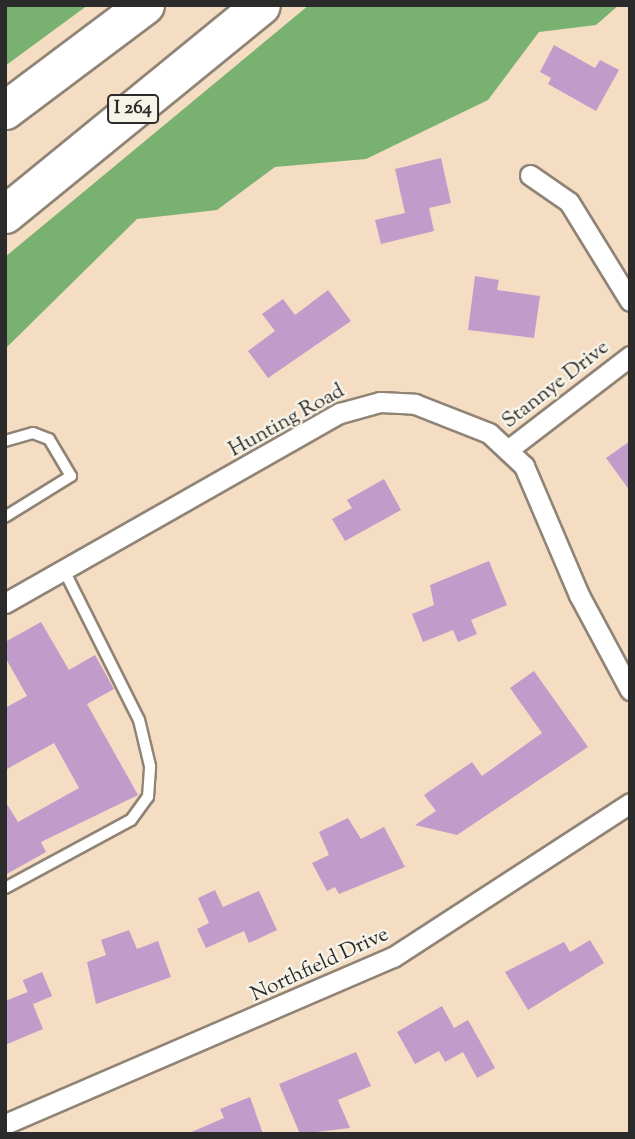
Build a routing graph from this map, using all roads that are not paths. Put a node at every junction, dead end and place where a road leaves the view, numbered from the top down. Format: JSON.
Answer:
{"nodes":[{"id":1,"x":145,"y":5,"type":"edge"},
{"id":2,"x":261,"y":5,"type":"edge"},
{"id":3,"x":5,"y":110,"type":"edge"},
{"id":4,"x":530,"y":175,"type":"dead end"},
{"id":5,"x":5,"y":214,"type":"edge"},
{"id":6,"x":630,"y":301,"type":"edge"},
{"id":7,"x":630,"y":356,"type":"edge"},
{"id":8,"x":5,"y":441,"type":"edge"},
{"id":9,"x":509,"y":449,"type":"junction"},
{"id":10,"x":5,"y":517,"type":"edge"},
{"id":11,"x":65,"y":572,"type":"junction"},
{"id":12,"x":5,"y":603,"type":"edge"},
{"id":13,"x":630,"y":690,"type":"edge"},
{"id":14,"x":630,"y":803,"type":"edge"},
{"id":15,"x":5,"y":888,"type":"edge"},
{"id":16,"x":5,"y":1124,"type":"edge"}],
"edges":[{"from":1,"to":3,"type":"highway"},
{"from":2,"to":5,"type":"highway","number":"I 264"},
{"from":4,"to":6,"type":"street"},
{"from":7,"to":9,"type":"street","name":"Stannye Drive"},
{"from":8,"to":10,"type":"lane"},
{"from":9,"to":11,"type":"street","name":"Hunting Road"},
{"from":9,"to":13,"type":"street","name":"Hunting Road"},
{"from":11,"to":12,"type":"street","name":"Hunting Road"},
{"from":11,"to":15,"type":"lane"},
{"from":14,"to":16,"type":"street","name":"Northfield Drive"}]}
